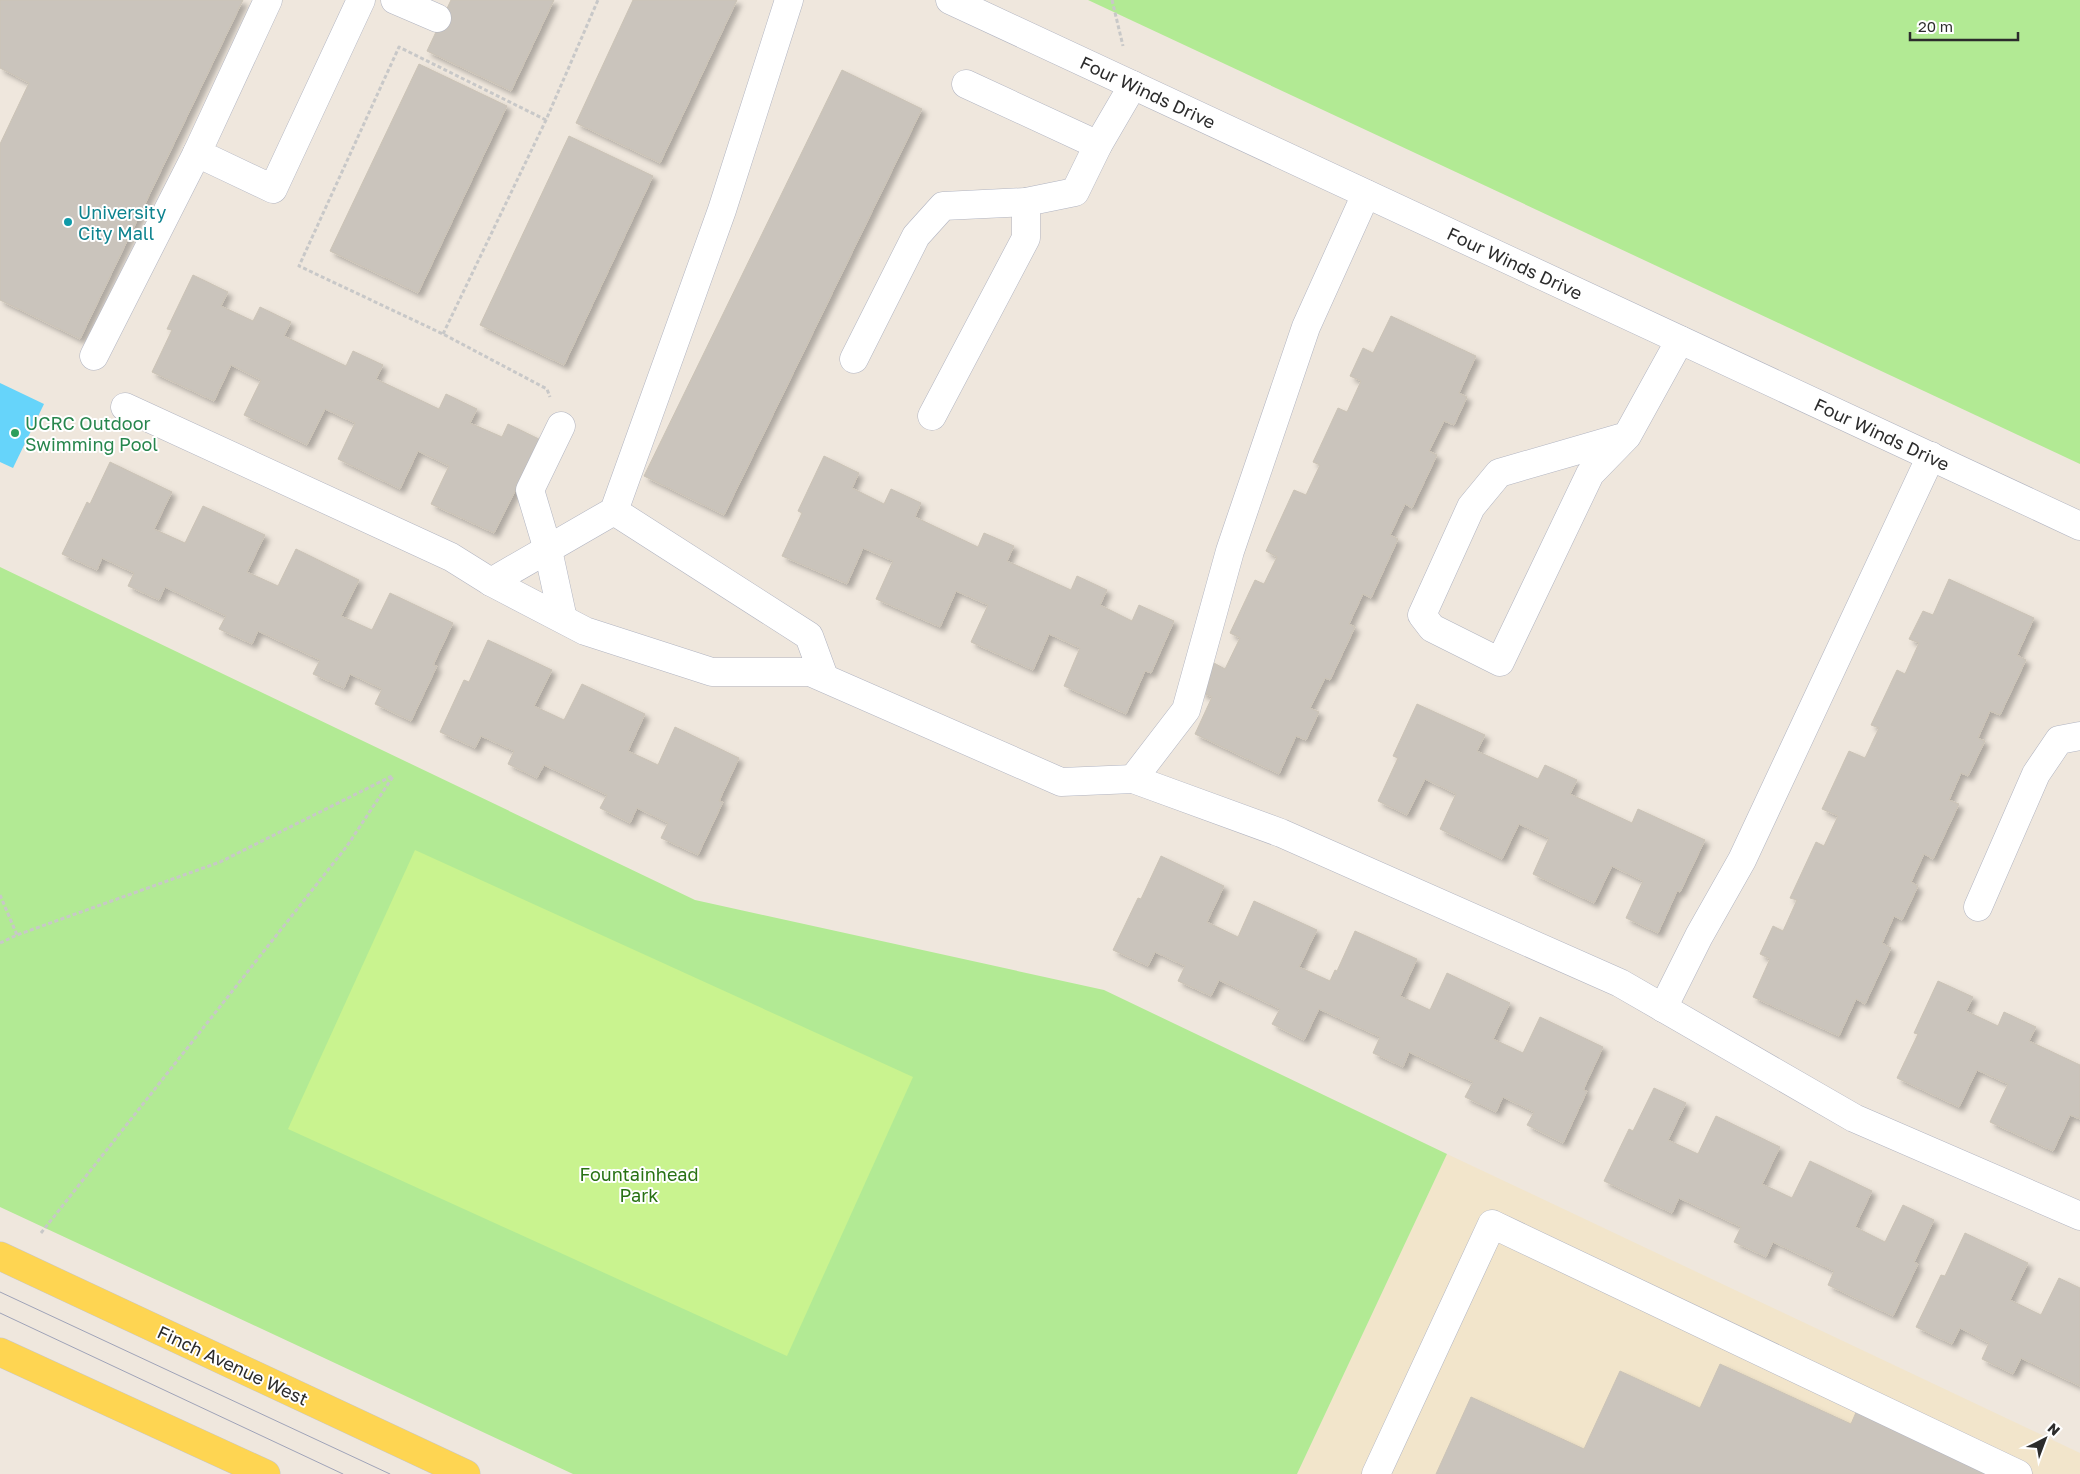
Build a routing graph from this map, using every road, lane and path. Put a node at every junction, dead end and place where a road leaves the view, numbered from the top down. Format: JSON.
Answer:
{"nodes":[{"id":1,"x":268,"y":0,"type":"edge"},
{"id":2,"x":361,"y":0,"type":"edge"},
{"id":3,"x":395,"y":0,"type":"edge"},
{"id":4,"x":598,"y":0,"type":"edge"},
{"id":5,"x":789,"y":0,"type":"edge"},
{"id":6,"x":950,"y":0,"type":"edge"},
{"id":7,"x":437,"y":18,"type":"dead end"},
{"id":8,"x":966,"y":84,"type":"dead end"},
{"id":9,"x":1133,"y":85,"type":"junction"},
{"id":10,"x":546,"y":120,"type":"junction"},
{"id":11,"x":1098,"y":145,"type":"junction"},
{"id":12,"x":197,"y":153,"type":"junction"},
{"id":13,"x":1366,"y":194,"type":"junction"},
{"id":14,"x":1026,"y":202,"type":"junction"},
{"id":15,"x":443,"y":334,"type":"junction"},
{"id":16,"x":1680,"y":340,"type":"junction"},
{"id":17,"x":94,"y":356,"type":"dead end"},
{"id":18,"x":854,"y":359,"type":"dead end"},
{"id":19,"x":125,"y":407,"type":"dead end"},
{"id":20,"x":932,"y":416,"type":"dead end"},
{"id":21,"x":561,"y":426,"type":"joint"},
{"id":22,"x":1627,"y":436,"type":"junction"},
{"id":23,"x":1931,"y":456,"type":"junction"},
{"id":24,"x":614,"y":511,"type":"junction"},
{"id":25,"x":2080,"y":526,"type":"edge"},
{"id":26,"x":548,"y":550,"type":"junction"},
{"id":27,"x":491,"y":582,"type":"junction"},
{"id":28,"x":563,"y":619,"type":"junction"},
{"id":29,"x":824,"y":677,"type":"junction"},
{"id":30,"x":2080,"y":736,"type":"edge"},
{"id":31,"x":1133,"y":780,"type":"junction"},
{"id":32,"x":0,"y":894,"type":"edge"},
{"id":33,"x":1978,"y":907,"type":"dead end"},
{"id":34,"x":17,"y":935,"type":"junction"},
{"id":35,"x":0,"y":944,"type":"edge"},
{"id":36,"x":1663,"y":1008,"type":"junction"},
{"id":37,"x":2080,"y":1216,"type":"edge"},
{"id":38,"x":41,"y":1233,"type":"dead end"},
{"id":39,"x":0,"y":1256,"type":"edge"},
{"id":40,"x":0,"y":1352,"type":"edge"},
{"id":41,"x":266,"y":1474,"type":"edge"},
{"id":42,"x":466,"y":1474,"type":"edge"},
{"id":43,"x":1376,"y":1474,"type":"edge"},
{"id":44,"x":2018,"y":1474,"type":"edge"}],
"edges":[{"from":1,"to":12,"type":"street"},
{"from":2,"to":12,"type":"street"},
{"from":3,"to":7,"type":"street"},
{"from":4,"to":10,"type":"path"},
{"from":5,"to":24,"type":"street"},
{"from":6,"to":9,"type":"street","name":"Four Winds Drive"},
{"from":8,"to":11,"type":"street"},
{"from":9,"to":11,"type":"street"},
{"from":9,"to":13,"type":"street","name":"Four Winds Drive"},
{"from":10,"to":15,"type":"path"},
{"from":10,"to":15,"type":"path"},
{"from":11,"to":14,"type":"street"},
{"from":12,"to":17,"type":"street"},
{"from":13,"to":16,"type":"street","name":"Four Winds Drive"},
{"from":13,"to":31,"type":"street"},
{"from":14,"to":18,"type":"street"},
{"from":14,"to":20,"type":"street"},
{"from":15,"to":21,"type":"path"},
{"from":16,"to":22,"type":"street"},
{"from":16,"to":23,"type":"street","name":"Four Winds Drive"},
{"from":19,"to":27,"type":"street"},
{"from":21,"to":26,"type":"street"},
{"from":22,"to":22,"type":"street"},
{"from":23,"to":25,"type":"street","name":"Four Winds Drive"},
{"from":23,"to":36,"type":"street"},
{"from":24,"to":26,"type":"street"},
{"from":24,"to":29,"type":"street"},
{"from":26,"to":27,"type":"street"},
{"from":26,"to":28,"type":"street"},
{"from":27,"to":28,"type":"street"},
{"from":28,"to":29,"type":"street"},
{"from":29,"to":31,"type":"street"},
{"from":30,"to":33,"type":"street"},
{"from":31,"to":36,"type":"street"},
{"from":32,"to":34,"type":"path"},
{"from":34,"to":35,"type":"path"},
{"from":34,"to":38,"type":"path"},
{"from":36,"to":37,"type":"street"},
{"from":39,"to":42,"type":"main road","name":"Finch Avenue West"},
{"from":40,"to":41,"type":"main road"},
{"from":43,"to":44,"type":"street"}]}
